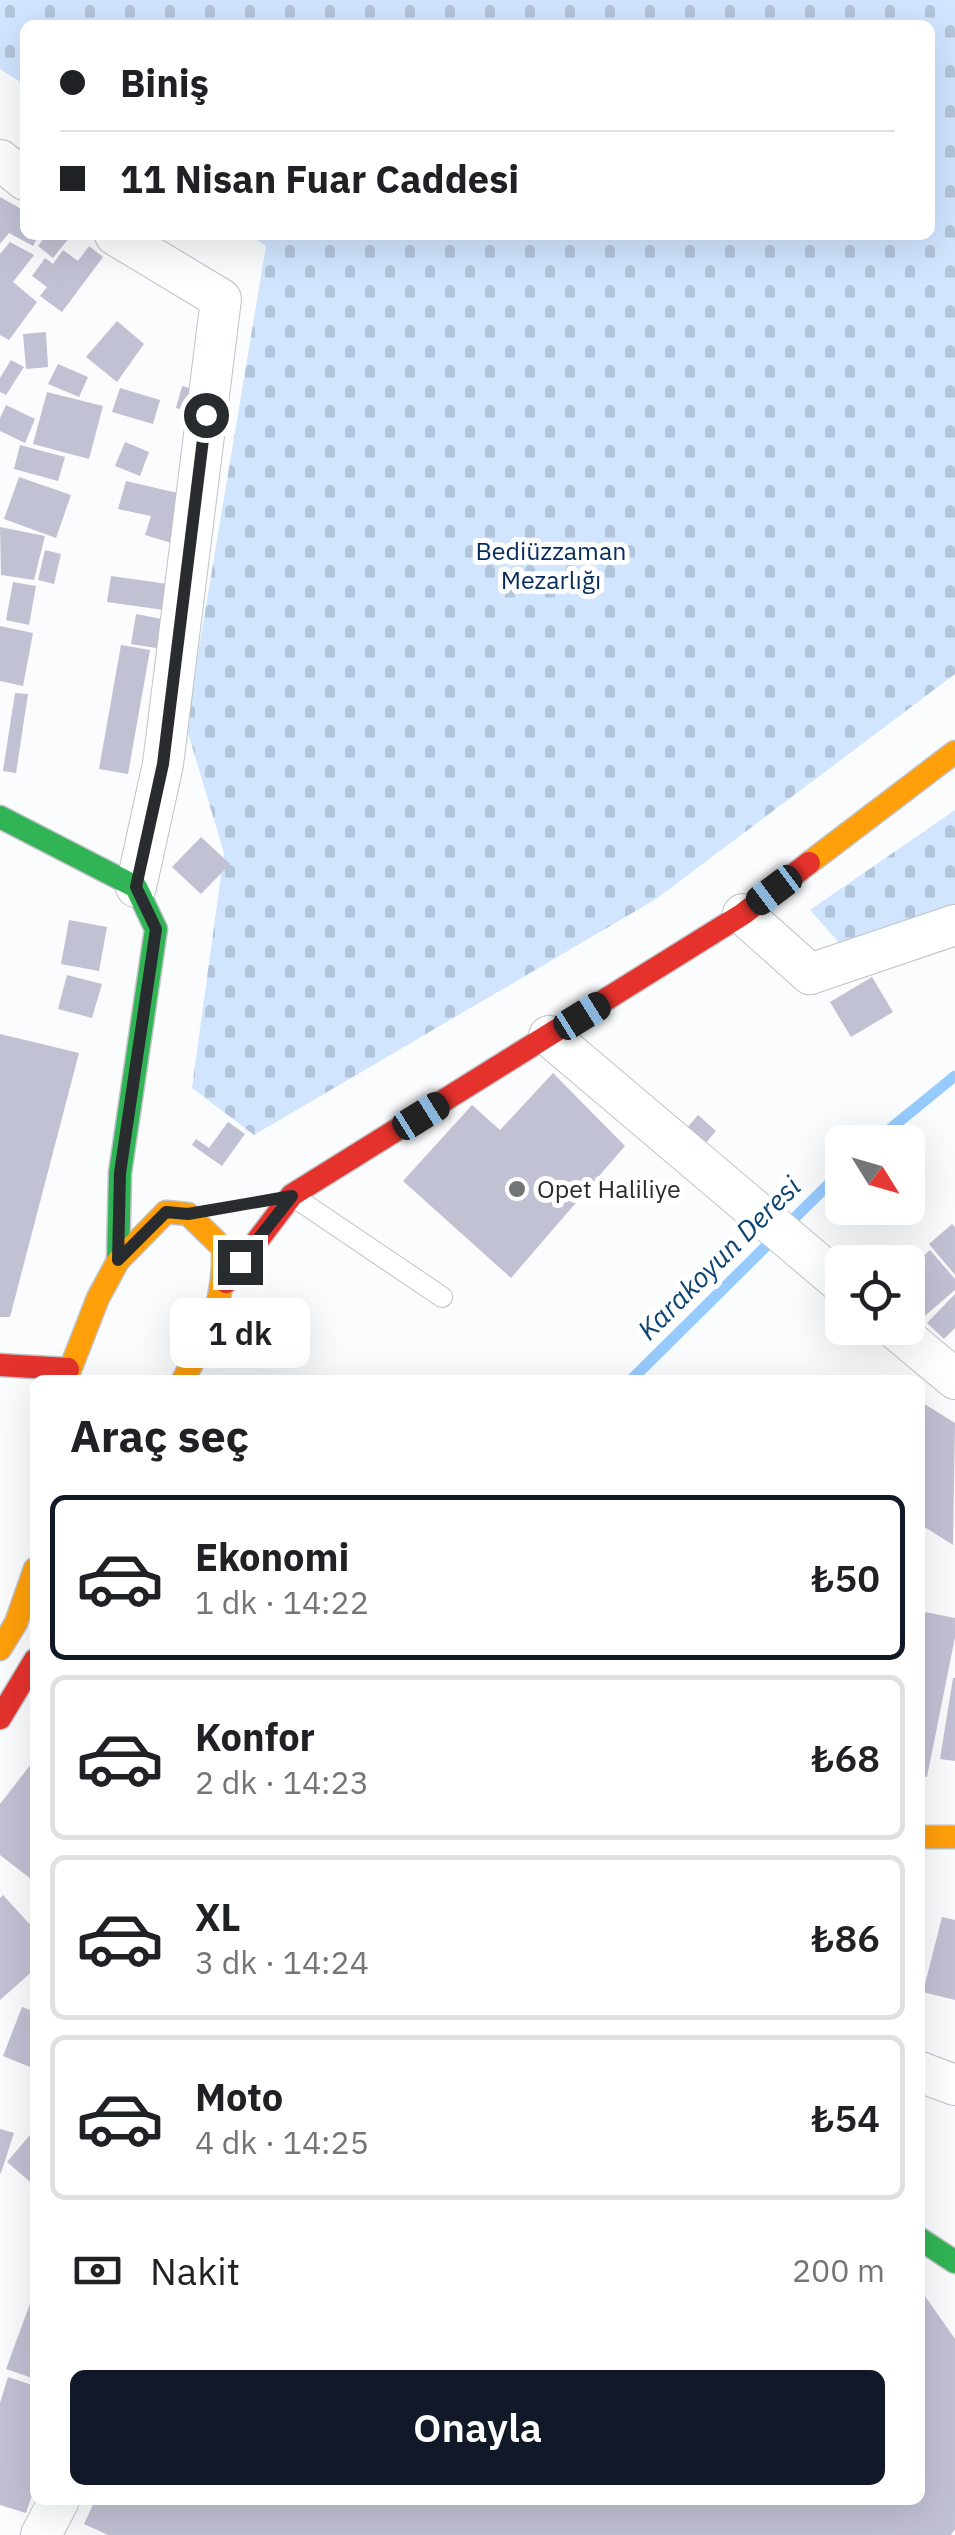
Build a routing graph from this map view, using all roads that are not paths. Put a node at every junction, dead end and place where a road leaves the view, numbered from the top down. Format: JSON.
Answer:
{"nodes":[{"id":1,"x":0,"y":160,"type":"edge"},
{"id":2,"x":20,"y":176,"type":"edge"},
{"id":3,"x":123,"y":240,"type":"edge"},
{"id":4,"x":955,"y":752,"type":"edge"},
{"id":5,"x":0,"y":817,"type":"edge"},
{"id":6,"x":136,"y":887,"type":"junction"},
{"id":7,"x":743,"y":914,"type":"junction"},
{"id":8,"x":955,"y":925,"type":"edge"},
{"id":9,"x":550,"y":1036,"type":"junction"},
{"id":10,"x":292,"y":1196,"type":"junction"},
{"id":11,"x":257,"y":1202,"type":"dead end"},
{"id":12,"x":222,"y":1208,"type":"dead end"},
{"id":13,"x":188,"y":1214,"type":"junction"},
{"id":14,"x":118,"y":1260,"type":"junction"},
{"id":15,"x":825,"y":1270,"type":"edge"},
{"id":16,"x":226,"y":1282,"type":"junction"},
{"id":17,"x":442,"y":1297,"type":"dead end"},
{"id":18,"x":909,"y":1345,"type":"edge"},
{"id":19,"x":0,"y":1365,"type":"edge"},
{"id":20,"x":67,"y":1374,"type":"edge"},
{"id":21,"x":186,"y":1375,"type":"edge"},
{"id":22,"x":938,"y":1378,"type":"edge"},
{"id":23,"x":30,"y":1584,"type":"edge"},
{"id":24,"x":0,"y":1649,"type":"edge"},
{"id":25,"x":30,"y":1668,"type":"edge"},
{"id":26,"x":0,"y":1718,"type":"edge"},
{"id":27,"x":925,"y":1837,"type":"edge"},
{"id":28,"x":955,"y":1837,"type":"edge"},
{"id":29,"x":925,"y":2074,"type":"edge"},
{"id":30,"x":955,"y":2084,"type":"edge"},
{"id":31,"x":925,"y":2242,"type":"edge"},
{"id":32,"x":955,"y":2262,"type":"edge"},
{"id":33,"x":57,"y":2505,"type":"edge"},
{"id":34,"x":42,"y":2535,"type":"edge"}],
"edges":[{"from":1,"to":2,"type":"street"},
{"from":3,"to":6,"type":"street"},
{"from":4,"to":7,"type":"main road"},
{"from":5,"to":6,"type":"main road"},
{"from":6,"to":14,"type":"main road"},
{"from":7,"to":8,"type":"street"},
{"from":7,"to":9,"type":"main road"},
{"from":9,"to":10,"type":"main road"},
{"from":9,"to":15,"type":"street"},
{"from":10,"to":11,"type":"main road"},
{"from":10,"to":16,"type":"main road"},
{"from":10,"to":17,"type":"lane"},
{"from":12,"to":13,"type":"main road"},
{"from":13,"to":14,"type":"main road"},
{"from":13,"to":16,"type":"main road"},
{"from":14,"to":20,"type":"main road"},
{"from":16,"to":21,"type":"main road"},
{"from":18,"to":22,"type":"street"},
{"from":19,"to":20,"type":"main road"},
{"from":23,"to":24,"type":"main road"},
{"from":25,"to":26,"type":"main road"},
{"from":27,"to":28,"type":"main road"},
{"from":29,"to":30,"type":"street"},
{"from":31,"to":32,"type":"main road"},
{"from":33,"to":34,"type":"street"}]}
